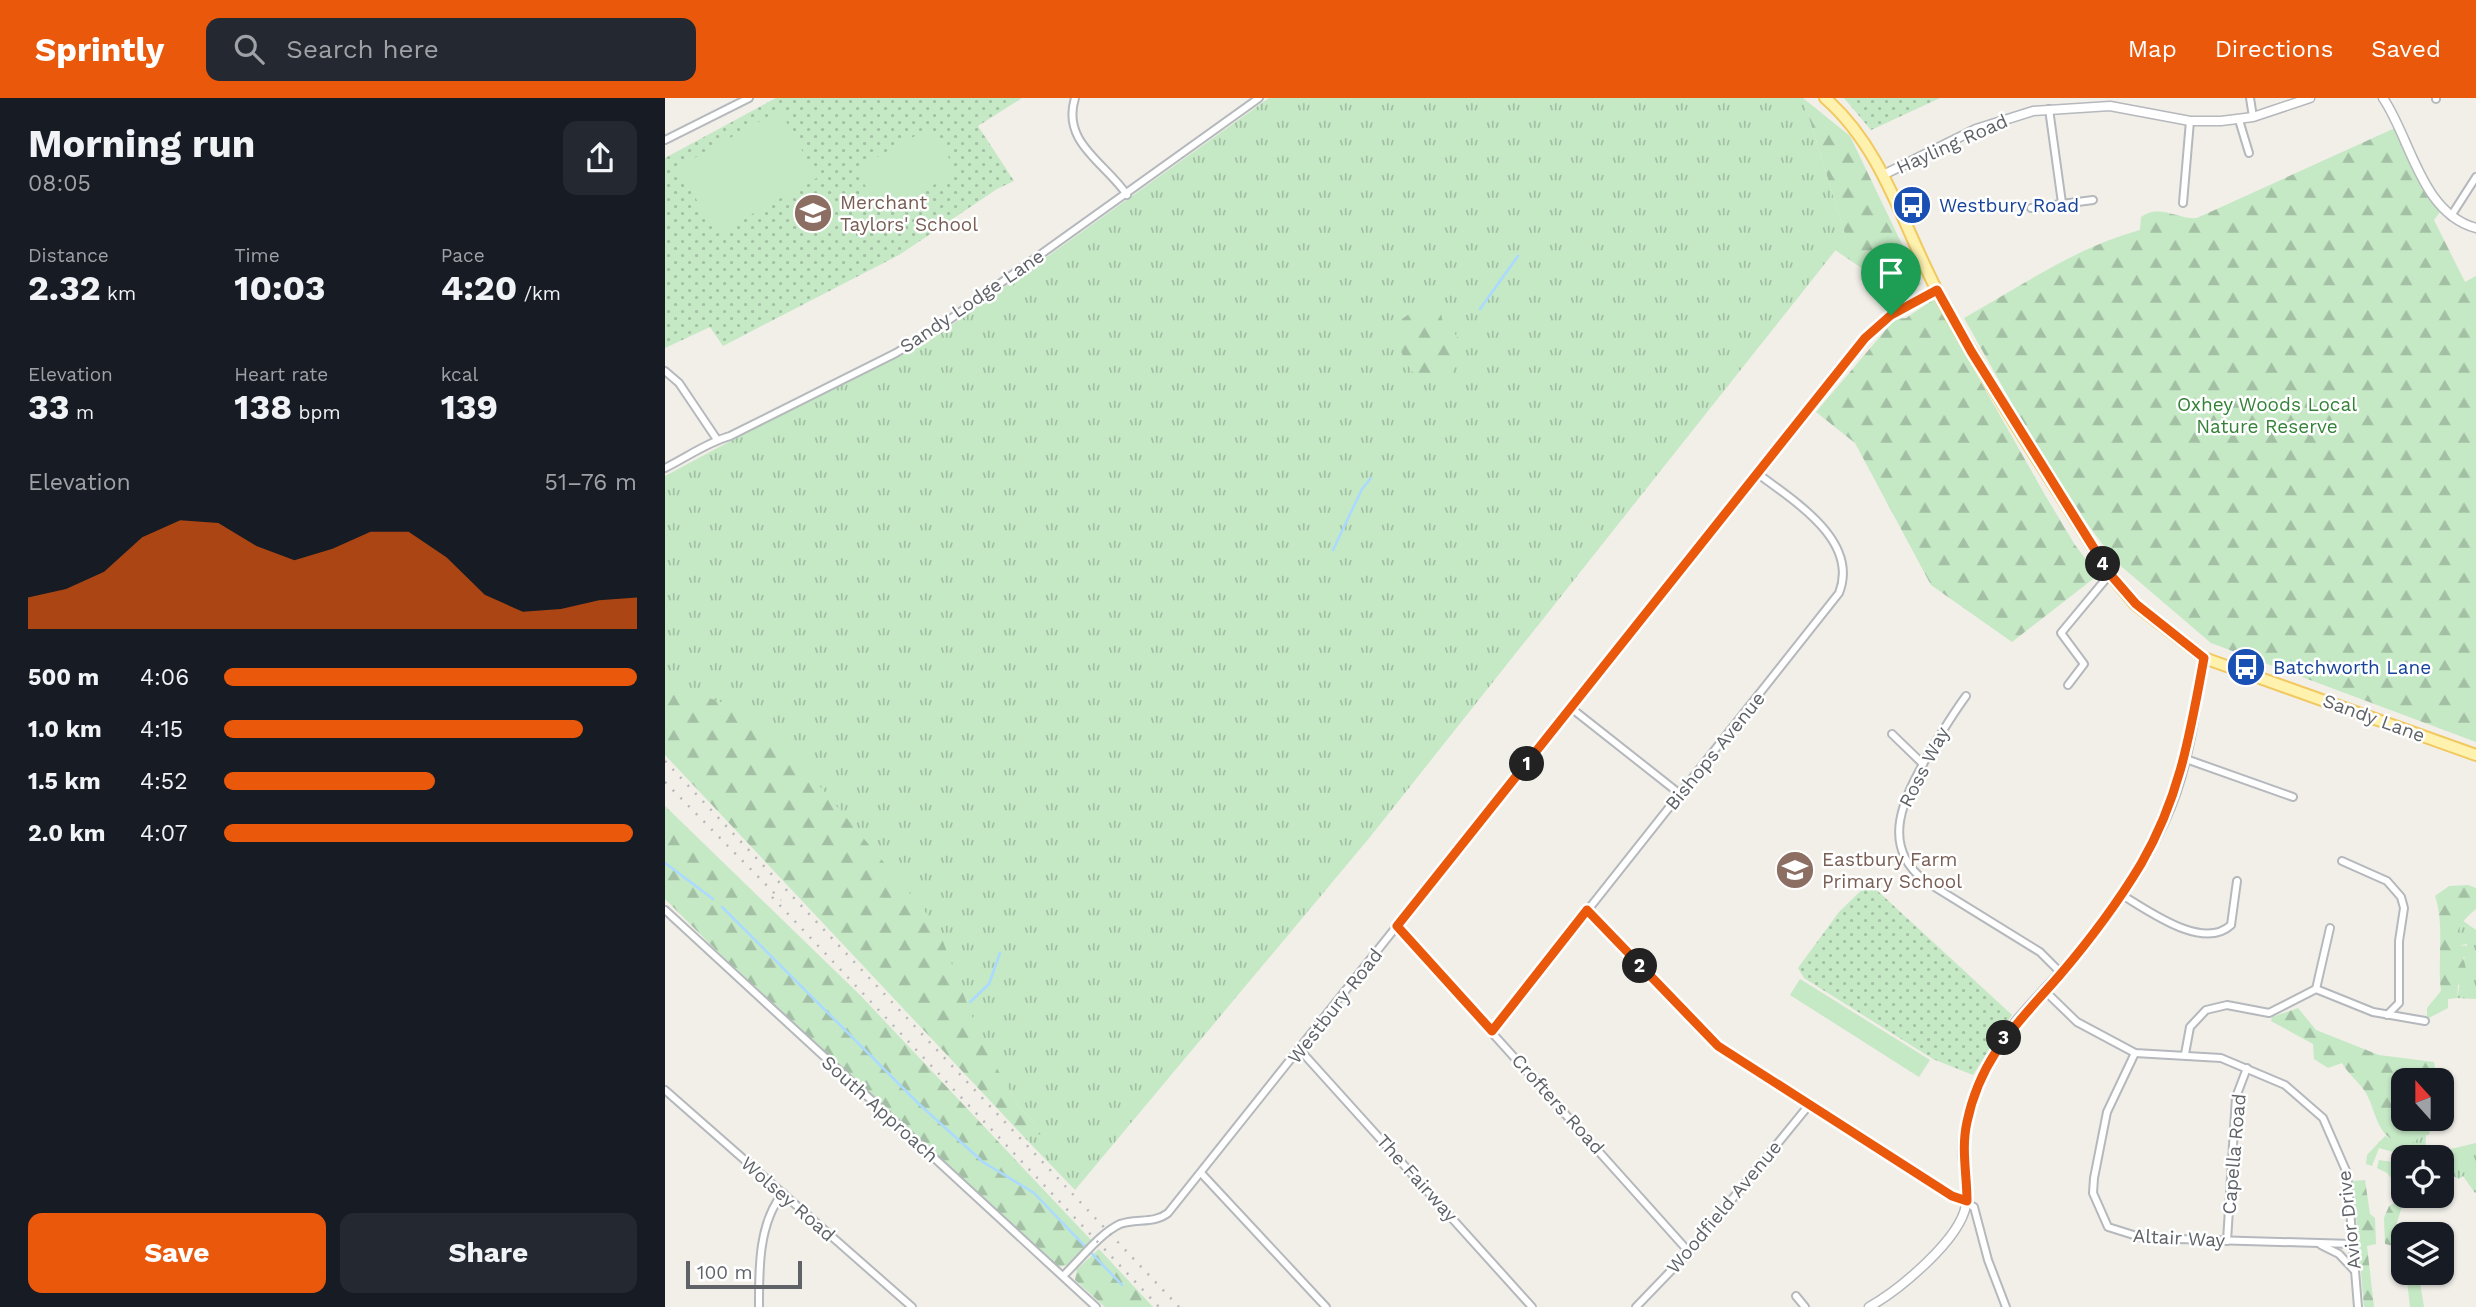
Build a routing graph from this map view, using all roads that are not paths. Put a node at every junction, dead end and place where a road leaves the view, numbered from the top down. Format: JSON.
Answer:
{"nodes":[{"id":1,"x":749,"y":98,"type":"edge"},
{"id":2,"x":1075,"y":98,"type":"edge"},
{"id":3,"x":1259,"y":98,"type":"edge"},
{"id":4,"x":1825,"y":98,"type":"edge"},
{"id":5,"x":2250,"y":98,"type":"edge"},
{"id":6,"x":2309,"y":98,"type":"edge"},
{"id":7,"x":2383,"y":98,"type":"edge"},
{"id":8,"x":2111,"y":102,"type":"edge"},
{"id":9,"x":2049,"y":109,"type":"junction"},
{"id":10,"x":2253,"y":117,"type":"junction"},
{"id":11,"x":2239,"y":120,"type":"junction"},
{"id":12,"x":2190,"y":121,"type":"junction"},
{"id":13,"x":665,"y":140,"type":"edge"},
{"id":14,"x":2249,"y":153,"type":"dead end"},
{"id":15,"x":1882,"y":175,"type":"junction"},
{"id":16,"x":2476,"y":177,"type":"edge"},
{"id":17,"x":1127,"y":195,"type":"junction"},
{"id":18,"x":2093,"y":200,"type":"dead end"},
{"id":19,"x":2062,"y":203,"type":"junction"},
{"id":20,"x":2183,"y":203,"type":"dead end"},
{"id":21,"x":2031,"y":208,"type":"dead end"},
{"id":22,"x":2451,"y":216,"type":"junction"},
{"id":23,"x":2476,"y":228,"type":"edge"},
{"id":24,"x":1937,"y":290,"type":"junction"},
{"id":25,"x":665,"y":371,"type":"edge"},
{"id":26,"x":716,"y":438,"type":"junction"},
{"id":27,"x":665,"y":468,"type":"edge"},
{"id":28,"x":1757,"y":473,"type":"junction"},
{"id":29,"x":2110,"y":574,"type":"junction"},
{"id":30,"x":2204,"y":658,"type":"junction"},
{"id":31,"x":2068,"y":685,"type":"dead end"},
{"id":32,"x":1966,"y":696,"type":"dead end"},
{"id":33,"x":1571,"y":708,"type":"junction"},
{"id":34,"x":1892,"y":734,"type":"dead end"},
{"id":35,"x":2476,"y":755,"type":"edge"},
{"id":36,"x":2186,"y":758,"type":"junction"},
{"id":37,"x":1923,"y":764,"type":"junction"},
{"id":38,"x":1680,"y":794,"type":"junction"},
{"id":39,"x":2293,"y":797,"type":"dead end"},
{"id":40,"x":2342,"y":861,"type":"dead end"},
{"id":41,"x":2237,"y":881,"type":"dead end"},
{"id":42,"x":2122,"y":895,"type":"junction"},
{"id":43,"x":665,"y":910,"type":"edge"},
{"id":44,"x":1587,"y":910,"type":"junction"},
{"id":45,"x":1397,"y":926,"type":"junction"},
{"id":46,"x":2330,"y":928,"type":"dead end"},
{"id":47,"x":2061,"y":973,"type":"junction"},
{"id":48,"x":2316,"y":989,"type":"junction"},
{"id":49,"x":2045,"y":991,"type":"junction"},
{"id":50,"x":2399,"y":1003,"type":"junction"},
{"id":51,"x":2387,"y":1015,"type":"junction"},
{"id":52,"x":2407,"y":1018,"type":"junction"},
{"id":53,"x":2425,"y":1021,"type":"dead end"},
{"id":54,"x":1492,"y":1031,"type":"junction"},
{"id":55,"x":1300,"y":1050,"type":"junction"},
{"id":56,"x":2135,"y":1053,"type":"junction"},
{"id":57,"x":2185,"y":1054,"type":"junction"},
{"id":58,"x":2247,"y":1068,"type":"junction"},
{"id":59,"x":665,"y":1090,"type":"edge"},
{"id":60,"x":1809,"y":1105,"type":"junction"},
{"id":61,"x":1201,"y":1173,"type":"junction"},
{"id":62,"x":783,"y":1193,"type":"junction"},
{"id":63,"x":1967,"y":1201,"type":"junction"},
{"id":64,"x":2227,"y":1241,"type":"junction"},
{"id":65,"x":2320,"y":1244,"type":"junction"},
{"id":66,"x":2353,"y":1244,"type":"junction"},
{"id":67,"x":1689,"y":1252,"type":"junction"},
{"id":68,"x":2355,"y":1270,"type":"junction"},
{"id":69,"x":1063,"y":1276,"type":"junction"},
{"id":70,"x":1796,"y":1296,"type":"dead end"},
{"id":71,"x":759,"y":1307,"type":"edge"},
{"id":72,"x":912,"y":1307,"type":"edge"},
{"id":73,"x":1095,"y":1307,"type":"edge"},
{"id":74,"x":1326,"y":1307,"type":"edge"},
{"id":75,"x":1532,"y":1307,"type":"edge"},
{"id":76,"x":1636,"y":1307,"type":"edge"},
{"id":77,"x":1805,"y":1307,"type":"edge"},
{"id":78,"x":1870,"y":1307,"type":"edge"},
{"id":79,"x":2006,"y":1307,"type":"edge"},
{"id":80,"x":2358,"y":1307,"type":"edge"}],
"edges":[{"from":1,"to":13,"type":"street"},
{"from":2,"to":17,"type":"street"},
{"from":3,"to":17,"type":"street","name":"Sandy Lodge Lane"},
{"from":4,"to":15,"type":"main road","name":"Sandy Lane"},
{"from":5,"to":10,"type":"street"},
{"from":6,"to":10,"type":"street","name":"Hayling Road"},
{"from":7,"to":22,"type":"street"},
{"from":8,"to":9,"type":"street","name":"Hayling Road"},
{"from":8,"to":12,"type":"street","name":"Hayling Road"},
{"from":9,"to":15,"type":"street","name":"Hayling Road"},
{"from":9,"to":19,"type":"street"},
{"from":10,"to":11,"type":"street","name":"Hayling Road"},
{"from":11,"to":12,"type":"street","name":"Hayling Road"},
{"from":11,"to":14,"type":"street"},
{"from":12,"to":20,"type":"street"},
{"from":15,"to":24,"type":"main road","name":"Sandy Lane"},
{"from":16,"to":22,"type":"street"},
{"from":17,"to":26,"type":"street","name":"Sandy Lodge Lane"},
{"from":18,"to":19,"type":"street"},
{"from":19,"to":21,"type":"street"},
{"from":22,"to":23,"type":"street"},
{"from":24,"to":28,"type":"street","name":"Westbury Road"},
{"from":24,"to":29,"type":"main road","name":"Sandy Lane"},
{"from":25,"to":26,"type":"street"},
{"from":26,"to":27,"type":"street","name":"Sandy Lodge Lane"},
{"from":28,"to":33,"type":"street","name":"Westbury Road"},
{"from":28,"to":38,"type":"street","name":"Bishops Avenue"},
{"from":29,"to":30,"type":"main road","name":"Sandy Lane"},
{"from":29,"to":31,"type":"street"},
{"from":30,"to":35,"type":"main road","name":"Sandy Lane"},
{"from":30,"to":36,"type":"street"},
{"from":32,"to":37,"type":"street","name":"Ross Way"},
{"from":33,"to":38,"type":"street"},
{"from":33,"to":45,"type":"street","name":"Westbury Road"},
{"from":34,"to":37,"type":"street"},
{"from":36,"to":39,"type":"street"},
{"from":36,"to":42,"type":"street"},
{"from":37,"to":47,"type":"street","name":"Ross Way"},
{"from":38,"to":44,"type":"street","name":"Bishops Avenue"},
{"from":40,"to":50,"type":"street"},
{"from":41,"to":42,"type":"street"},
{"from":42,"to":47,"type":"street"},
{"from":43,"to":69,"type":"street","name":"South Approach"},
{"from":44,"to":54,"type":"street","name":"Bishops Avenue"},
{"from":44,"to":60,"type":"street"},
{"from":45,"to":54,"type":"street","name":"Crofters Road"},
{"from":45,"to":55,"type":"street","name":"Westbury Road"},
{"from":46,"to":48,"type":"street"},
{"from":47,"to":49,"type":"street"},
{"from":48,"to":51,"type":"street"},
{"from":48,"to":57,"type":"street"},
{"from":49,"to":56,"type":"street","name":"Avior Drive"},
{"from":49,"to":63,"type":"street"},
{"from":50,"to":51,"type":"street"},
{"from":50,"to":52,"type":"street"},
{"from":51,"to":52,"type":"street"},
{"from":52,"to":53,"type":"street"},
{"from":54,"to":67,"type":"street","name":"Crofters Road"},
{"from":55,"to":61,"type":"street","name":"Westbury Road"},
{"from":55,"to":75,"type":"street","name":"The Fairway"},
{"from":56,"to":57,"type":"street","name":"Avior Drive"},
{"from":56,"to":64,"type":"street","name":"Altair Way"},
{"from":57,"to":58,"type":"street","name":"Avior Drive"},
{"from":58,"to":64,"type":"street","name":"Capella Road"},
{"from":58,"to":66,"type":"street","name":"Avior Drive"},
{"from":59,"to":62,"type":"street","name":"Wolsey Road"},
{"from":60,"to":63,"type":"street"},
{"from":60,"to":67,"type":"street","name":"Woodfield Avenue"},
{"from":61,"to":69,"type":"street","name":"Westbury Road"},
{"from":61,"to":74,"type":"street"},
{"from":62,"to":71,"type":"street"},
{"from":62,"to":72,"type":"street","name":"Wolsey Road"},
{"from":63,"to":78,"type":"street"},
{"from":63,"to":79,"type":"street"},
{"from":64,"to":65,"type":"street","name":"Altair Way"},
{"from":65,"to":66,"type":"street","name":"Altair Way"},
{"from":65,"to":68,"type":"street"},
{"from":66,"to":68,"type":"street","name":"Avior Drive"},
{"from":67,"to":76,"type":"street","name":"Woodfield Avenue"},
{"from":68,"to":80,"type":"street","name":"Avior Drive"},
{"from":69,"to":73,"type":"street","name":"South Approach"},
{"from":70,"to":77,"type":"street"}]}
